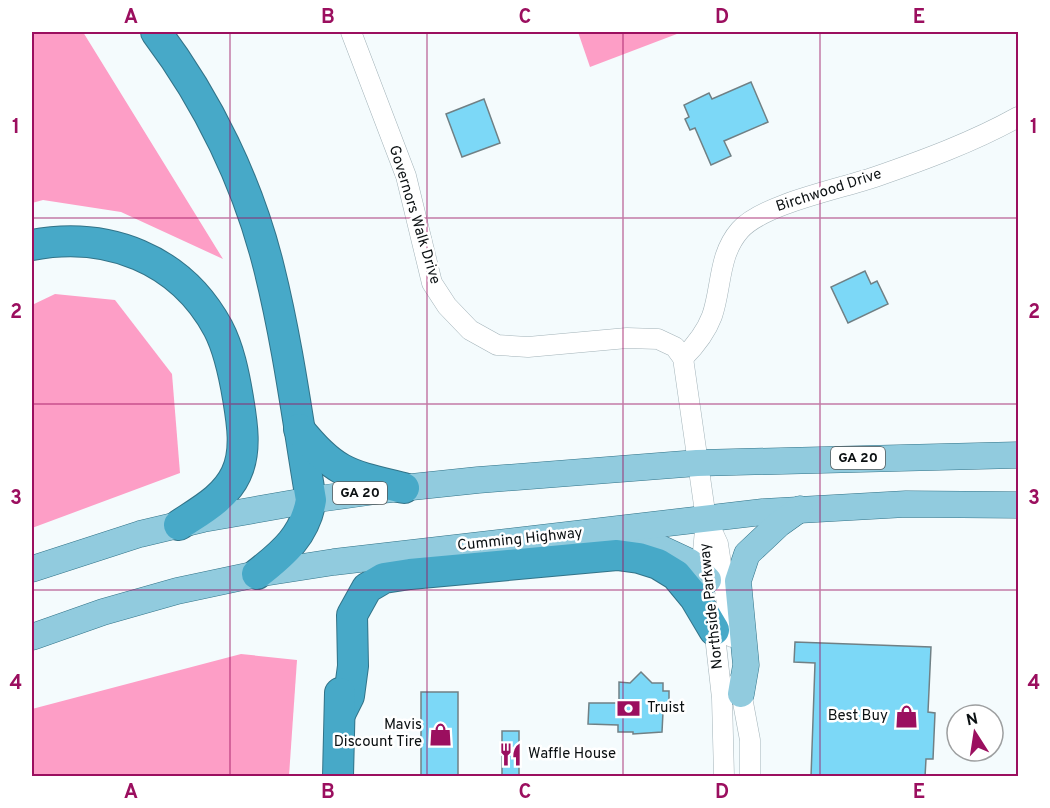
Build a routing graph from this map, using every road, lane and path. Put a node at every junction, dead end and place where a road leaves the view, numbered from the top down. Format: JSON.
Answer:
{"nodes":[{"id":1,"x":156,"y":32,"type":"edge"},
{"id":2,"x":351,"y":32,"type":"edge"},
{"id":3,"x":1018,"y":117,"type":"edge"},
{"id":4,"x":32,"y":245,"type":"edge"},
{"id":5,"x":683,"y":358,"type":"junction"},
{"id":6,"x":299,"y":429,"type":"junction"},
{"id":7,"x":1018,"y":455,"type":"edge"},
{"id":8,"x":697,"y":463,"type":"junction"},
{"id":9,"x":404,"y":488,"type":"junction"},
{"id":10,"x":311,"y":500,"type":"junction"},
{"id":11,"x":1018,"y":505,"type":"edge"},
{"id":12,"x":800,"y":509,"type":"junction"},
{"id":13,"x":706,"y":519,"type":"junction"},
{"id":14,"x":179,"y":525,"type":"junction"},
{"id":15,"x":608,"y":530,"type":"junction"},
{"id":16,"x":406,"y":553,"type":"junction"},
{"id":17,"x":32,"y":569,"type":"edge"},
{"id":18,"x":257,"y":574,"type":"junction"},
{"id":19,"x":708,"y":580,"type":"junction"},
{"id":20,"x":714,"y":630,"type":"junction"},
{"id":21,"x":32,"y":637,"type":"edge"},
{"id":22,"x":741,"y":694,"type":"junction"},
{"id":23,"x":341,"y":712,"type":"junction"},
{"id":24,"x":338,"y":777,"type":"edge"},
{"id":25,"x":724,"y":777,"type":"edge"},
{"id":26,"x":750,"y":777,"type":"edge"}],
"edges":[{"from":1,"to":6,"type":"highway"},
{"from":2,"to":5,"type":"street","name":"Governors Walk Drive"},
{"from":3,"to":5,"type":"street","name":"Birchwood Drive"},
{"from":4,"to":14,"type":"highway"},
{"from":5,"to":8,"type":"street"},
{"from":6,"to":9,"type":"highway"},
{"from":6,"to":10,"type":"highway"},
{"from":7,"to":8,"type":"main road","number":"GA 20"},
{"from":8,"to":9,"type":"main road","number":"GA 20"},
{"from":8,"to":13,"type":"street"},
{"from":9,"to":10,"type":"main road","number":"GA 20"},
{"from":10,"to":14,"type":"main road","number":"GA 20"},
{"from":10,"to":18,"type":"highway"},
{"from":11,"to":12,"type":"main road","name":"Cumming Highway"},
{"from":12,"to":13,"type":"main road","name":"Cumming Highway"},
{"from":12,"to":22,"type":"main road"},
{"from":13,"to":15,"type":"main road","name":"Cumming Highway"},
{"from":13,"to":19,"type":"street","name":"Northside Parkway"},
{"from":13,"to":22,"type":"street","name":"Northside Parkway"},
{"from":14,"to":17,"type":"main road","number":"GA 20"},
{"from":15,"to":16,"type":"main road","name":"Cumming Highway"},
{"from":15,"to":19,"type":"main road"},
{"from":16,"to":18,"type":"main road","name":"Cumming Highway"},
{"from":16,"to":23,"type":"highway"},
{"from":18,"to":21,"type":"main road","name":"Cumming Highway"},
{"from":19,"to":20,"type":"street","name":"Northside Parkway"},
{"from":20,"to":23,"type":"highway"},
{"from":20,"to":25,"type":"street","name":"Northside Parkway"},
{"from":22,"to":26,"type":"street","name":"Northside Parkway"},
{"from":23,"to":24,"type":"highway"}]}
